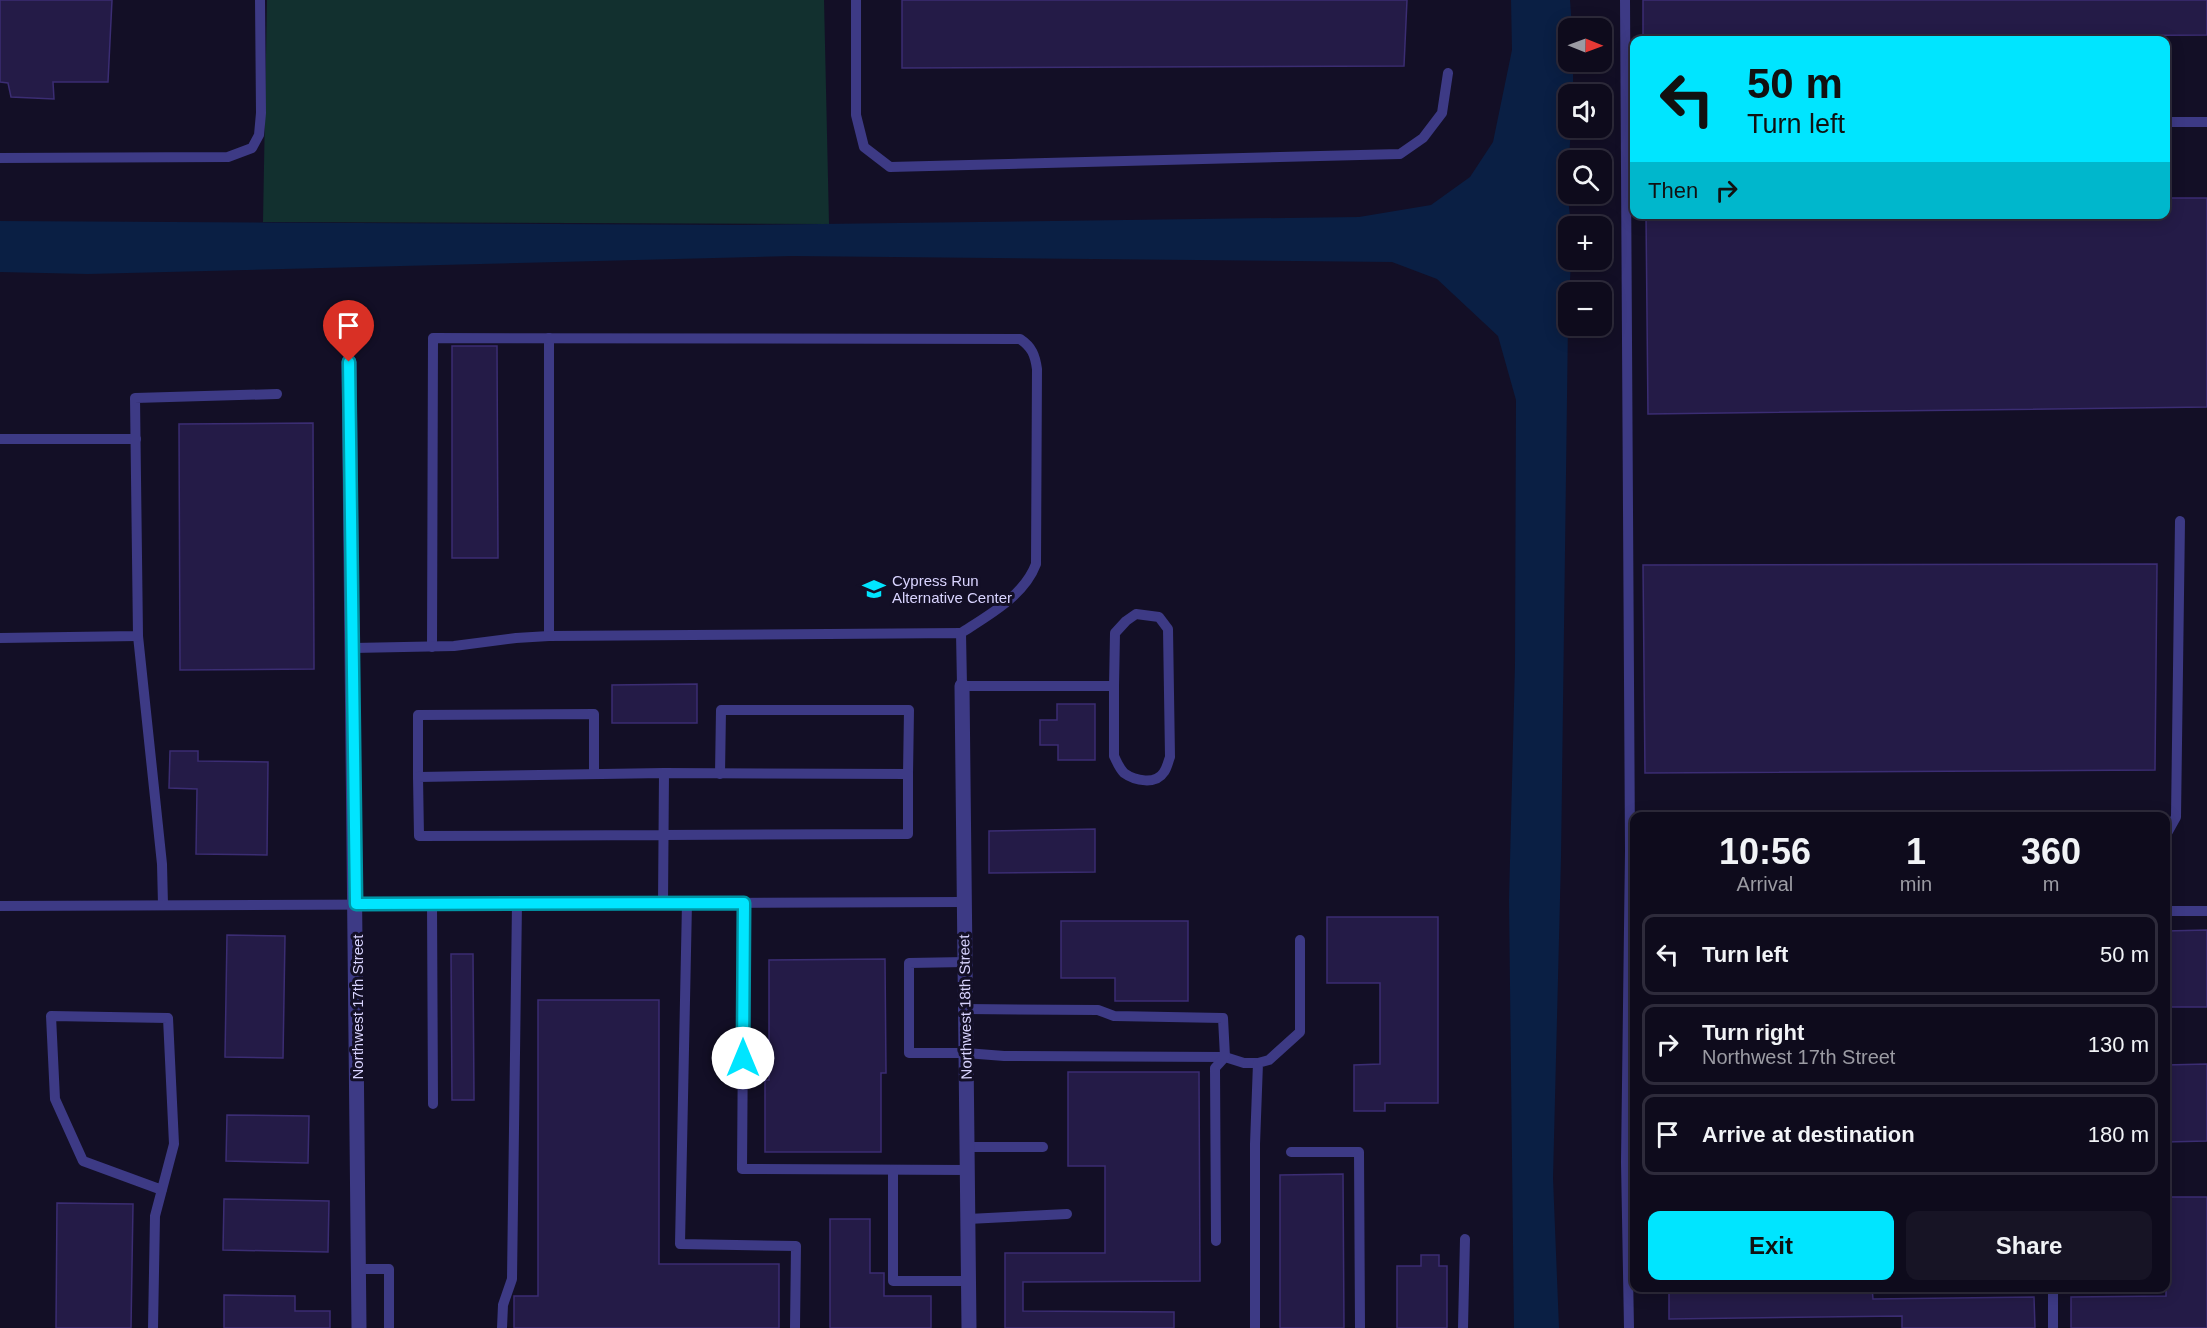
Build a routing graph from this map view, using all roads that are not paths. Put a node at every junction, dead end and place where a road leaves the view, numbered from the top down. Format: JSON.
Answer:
{"nodes":[{"id":1,"x":260,"y":0,"type":"edge"},
{"id":2,"x":856,"y":0,"type":"edge"},
{"id":3,"x":1625,"y":0,"type":"edge"},
{"id":4,"x":1448,"y":73,"type":"dead end"},
{"id":5,"x":1630,"y":102,"type":"edge"},
{"id":6,"x":2170,"y":122,"type":"edge"},
{"id":7,"x":2207,"y":122,"type":"edge"},
{"id":8,"x":0,"y":158,"type":"edge"},
{"id":9,"x":1630,"y":219,"type":"edge"},
{"id":10,"x":549,"y":338,"type":"junction"},
{"id":11,"x":349,"y":362,"type":"dead end"},
{"id":12,"x":277,"y":394,"type":"dead end"},
{"id":13,"x":0,"y":438,"type":"edge"},
{"id":14,"x":136,"y":439,"type":"junction"},
{"id":15,"x":2180,"y":521,"type":"dead end"},
{"id":16,"x":961,"y":633,"type":"junction"},
{"id":17,"x":138,"y":636,"type":"junction"},
{"id":18,"x":549,"y":636,"type":"junction"},
{"id":19,"x":0,"y":638,"type":"edge"},
{"id":20,"x":353,"y":648,"type":"junction"},
{"id":21,"x":432,"y":648,"type":"junction"},
{"id":22,"x":962,"y":686,"type":"junction"},
{"id":23,"x":1114,"y":686,"type":"junction"},
{"id":24,"x":664,"y":773,"type":"junction"},
{"id":25,"x":594,"y":774,"type":"junction"},
{"id":26,"x":720,"y":774,"type":"junction"},
{"id":27,"x":908,"y":774,"type":"junction"},
{"id":28,"x":418,"y":777,"type":"junction"},
{"id":29,"x":1632,"y":812,"type":"edge"},
{"id":30,"x":2170,"y":828,"type":"edge"},
{"id":31,"x":663,"y":836,"type":"junction"},
{"id":32,"x":964,"y":902,"type":"junction"},
{"id":33,"x":517,"y":903,"type":"junction"},
{"id":34,"x":663,"y":903,"type":"junction"},
{"id":35,"x":687,"y":903,"type":"junction"},
{"id":36,"x":744,"y":903,"type":"junction"},
{"id":37,"x":356,"y":904,"type":"junction"},
{"id":38,"x":432,"y":904,"type":"junction"},
{"id":39,"x":164,"y":905,"type":"junction"},
{"id":40,"x":0,"y":906,"type":"edge"},
{"id":41,"x":2170,"y":911,"type":"edge"},
{"id":42,"x":2207,"y":911,"type":"edge"},
{"id":43,"x":1300,"y":940,"type":"dead end"},
{"id":44,"x":965,"y":962,"type":"junction"},
{"id":45,"x":1630,"y":984,"type":"edge"},
{"id":46,"x":965,"y":1009,"type":"junction"},
{"id":47,"x":966,"y":1053,"type":"junction"},
{"id":48,"x":1225,"y":1057,"type":"junction"},
{"id":49,"x":1258,"y":1063,"type":"junction"},
{"id":50,"x":433,"y":1104,"type":"dead end"},
{"id":51,"x":967,"y":1147,"type":"junction"},
{"id":52,"x":1043,"y":1147,"type":"dead end"},
{"id":53,"x":1291,"y":1152,"type":"dead end"},
{"id":54,"x":892,"y":1170,"type":"junction"},
{"id":55,"x":967,"y":1170,"type":"junction"},
{"id":56,"x":162,"y":1190,"type":"junction"},
{"id":57,"x":1067,"y":1214,"type":"dead end"},
{"id":58,"x":968,"y":1219,"type":"junction"},
{"id":59,"x":1465,"y":1239,"type":"dead end"},
{"id":60,"x":1216,"y":1241,"type":"dead end"},
{"id":61,"x":359,"y":1269,"type":"junction"},
{"id":62,"x":969,"y":1281,"type":"junction"},
{"id":63,"x":2053,"y":1292,"type":"edge"},
{"id":64,"x":153,"y":1328,"type":"edge"},
{"id":65,"x":359,"y":1328,"type":"edge"},
{"id":66,"x":389,"y":1328,"type":"edge"},
{"id":67,"x":502,"y":1328,"type":"edge"},
{"id":68,"x":795,"y":1328,"type":"edge"},
{"id":69,"x":969,"y":1328,"type":"edge"},
{"id":70,"x":1255,"y":1328,"type":"edge"},
{"id":71,"x":1360,"y":1328,"type":"edge"},
{"id":72,"x":1463,"y":1328,"type":"edge"},
{"id":73,"x":1629,"y":1328,"type":"edge"},
{"id":74,"x":2053,"y":1328,"type":"edge"}],
"edges":[{"from":1,"to":8,"type":"lane"},
{"from":2,"to":4,"type":"lane"},
{"from":3,"to":5,"type":"lane"},
{"from":6,"to":7,"type":"lane"},
{"from":9,"to":29,"type":"lane"},
{"from":10,"to":16,"type":"lane"},
{"from":10,"to":18,"type":"lane"},
{"from":10,"to":21,"type":"lane"},
{"from":11,"to":20,"type":"street","name":"Northwest 17th Street"},
{"from":12,"to":14,"type":"lane"},
{"from":13,"to":14,"type":"lane"},
{"from":14,"to":17,"type":"lane"},
{"from":15,"to":30,"type":"lane"},
{"from":16,"to":18,"type":"lane"},
{"from":16,"to":22,"type":"lane"},
{"from":17,"to":19,"type":"lane"},
{"from":17,"to":39,"type":"lane"},
{"from":18,"to":21,"type":"lane"},
{"from":20,"to":21,"type":"lane"},
{"from":20,"to":37,"type":"street","name":"Northwest 17th Street"},
{"from":22,"to":23,"type":"lane"},
{"from":22,"to":32,"type":"street","name":"Northwest 18th Street"},
{"from":23,"to":23,"type":"lane"},
{"from":24,"to":25,"type":"lane"},
{"from":24,"to":26,"type":"lane"},
{"from":24,"to":31,"type":"lane"},
{"from":25,"to":28,"type":"lane"},
{"from":25,"to":28,"type":"lane"},
{"from":26,"to":27,"type":"lane"},
{"from":26,"to":27,"type":"lane"},
{"from":27,"to":31,"type":"lane"},
{"from":28,"to":31,"type":"lane"},
{"from":31,"to":34,"type":"lane"},
{"from":32,"to":36,"type":"lane"},
{"from":32,"to":44,"type":"street","name":"Northwest 18th Street"},
{"from":33,"to":34,"type":"lane"},
{"from":33,"to":38,"type":"lane"},
{"from":33,"to":67,"type":"lane"},
{"from":34,"to":35,"type":"lane"},
{"from":35,"to":36,"type":"lane"},
{"from":35,"to":68,"type":"lane"},
{"from":36,"to":54,"type":"lane"},
{"from":37,"to":38,"type":"lane"},
{"from":37,"to":39,"type":"lane"},
{"from":37,"to":61,"type":"street","name":"Northwest 17th Street"},
{"from":38,"to":50,"type":"lane"},
{"from":39,"to":40,"type":"lane"},
{"from":41,"to":42,"type":"lane"},
{"from":43,"to":49,"type":"lane"},
{"from":44,"to":46,"type":"street","name":"Northwest 18th Street"},
{"from":44,"to":47,"type":"lane"},
{"from":45,"to":73,"type":"lane"},
{"from":46,"to":47,"type":"street","name":"Northwest 18th Street"},
{"from":46,"to":48,"type":"lane"},
{"from":47,"to":48,"type":"lane"},
{"from":47,"to":51,"type":"street","name":"Northwest 18th Street"},
{"from":48,"to":49,"type":"lane"},
{"from":48,"to":60,"type":"lane"},
{"from":49,"to":70,"type":"lane"},
{"from":51,"to":52,"type":"lane"},
{"from":51,"to":55,"type":"street","name":"Northwest 18th Street"},
{"from":53,"to":71,"type":"lane"},
{"from":54,"to":55,"type":"lane"},
{"from":54,"to":62,"type":"lane"},
{"from":55,"to":58,"type":"street","name":"Northwest 18th Street"},
{"from":56,"to":56,"type":"lane"},
{"from":56,"to":64,"type":"lane"},
{"from":57,"to":58,"type":"lane"},
{"from":58,"to":62,"type":"street","name":"Northwest 18th Street"},
{"from":59,"to":72,"type":"lane"},
{"from":61,"to":65,"type":"street","name":"Northwest 17th Street"},
{"from":61,"to":66,"type":"lane"},
{"from":62,"to":69,"type":"street","name":"Northwest 18th Street"},
{"from":63,"to":74,"type":"lane"}]}
